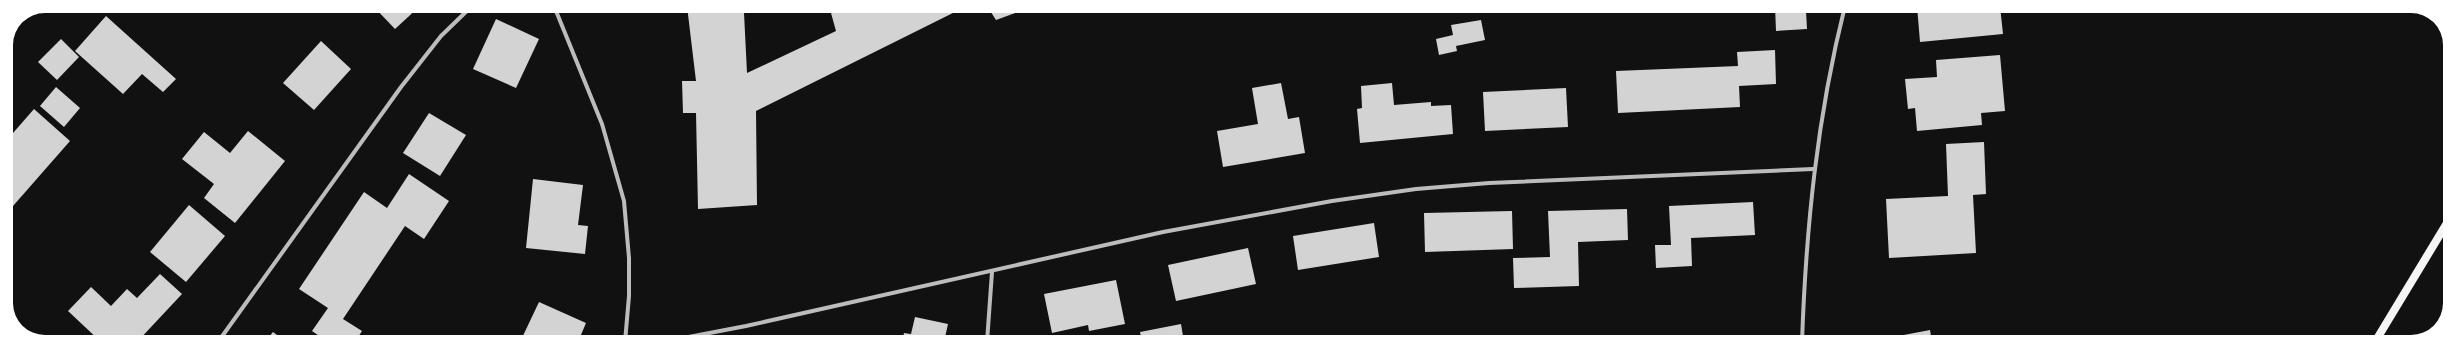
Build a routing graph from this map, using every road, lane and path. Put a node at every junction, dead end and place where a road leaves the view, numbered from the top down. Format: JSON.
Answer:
{"nodes":[{"id":1,"x":465,"y":13,"type":"edge"},
{"id":2,"x":557,"y":13,"type":"edge"},
{"id":3,"x":1843,"y":13,"type":"edge"},
{"id":4,"x":1813,"y":169,"type":"junction"},
{"id":5,"x":2443,"y":230,"type":"edge"},
{"id":6,"x":992,"y":272,"type":"junction"},
{"id":7,"x":223,"y":335,"type":"edge"},
{"id":8,"x":626,"y":335,"type":"edge"},
{"id":9,"x":699,"y":335,"type":"edge"},
{"id":10,"x":988,"y":335,"type":"edge"},
{"id":11,"x":1802,"y":335,"type":"edge"},
{"id":12,"x":2379,"y":335,"type":"edge"}],
"edges":[{"from":1,"to":7,"type":"street"},
{"from":2,"to":8,"type":"street"},
{"from":3,"to":4,"type":"street"},
{"from":4,"to":6,"type":"street"},
{"from":4,"to":11,"type":"street"},
{"from":5,"to":12,"type":"main road"},
{"from":6,"to":9,"type":"street"},
{"from":6,"to":10,"type":"street"}]}
